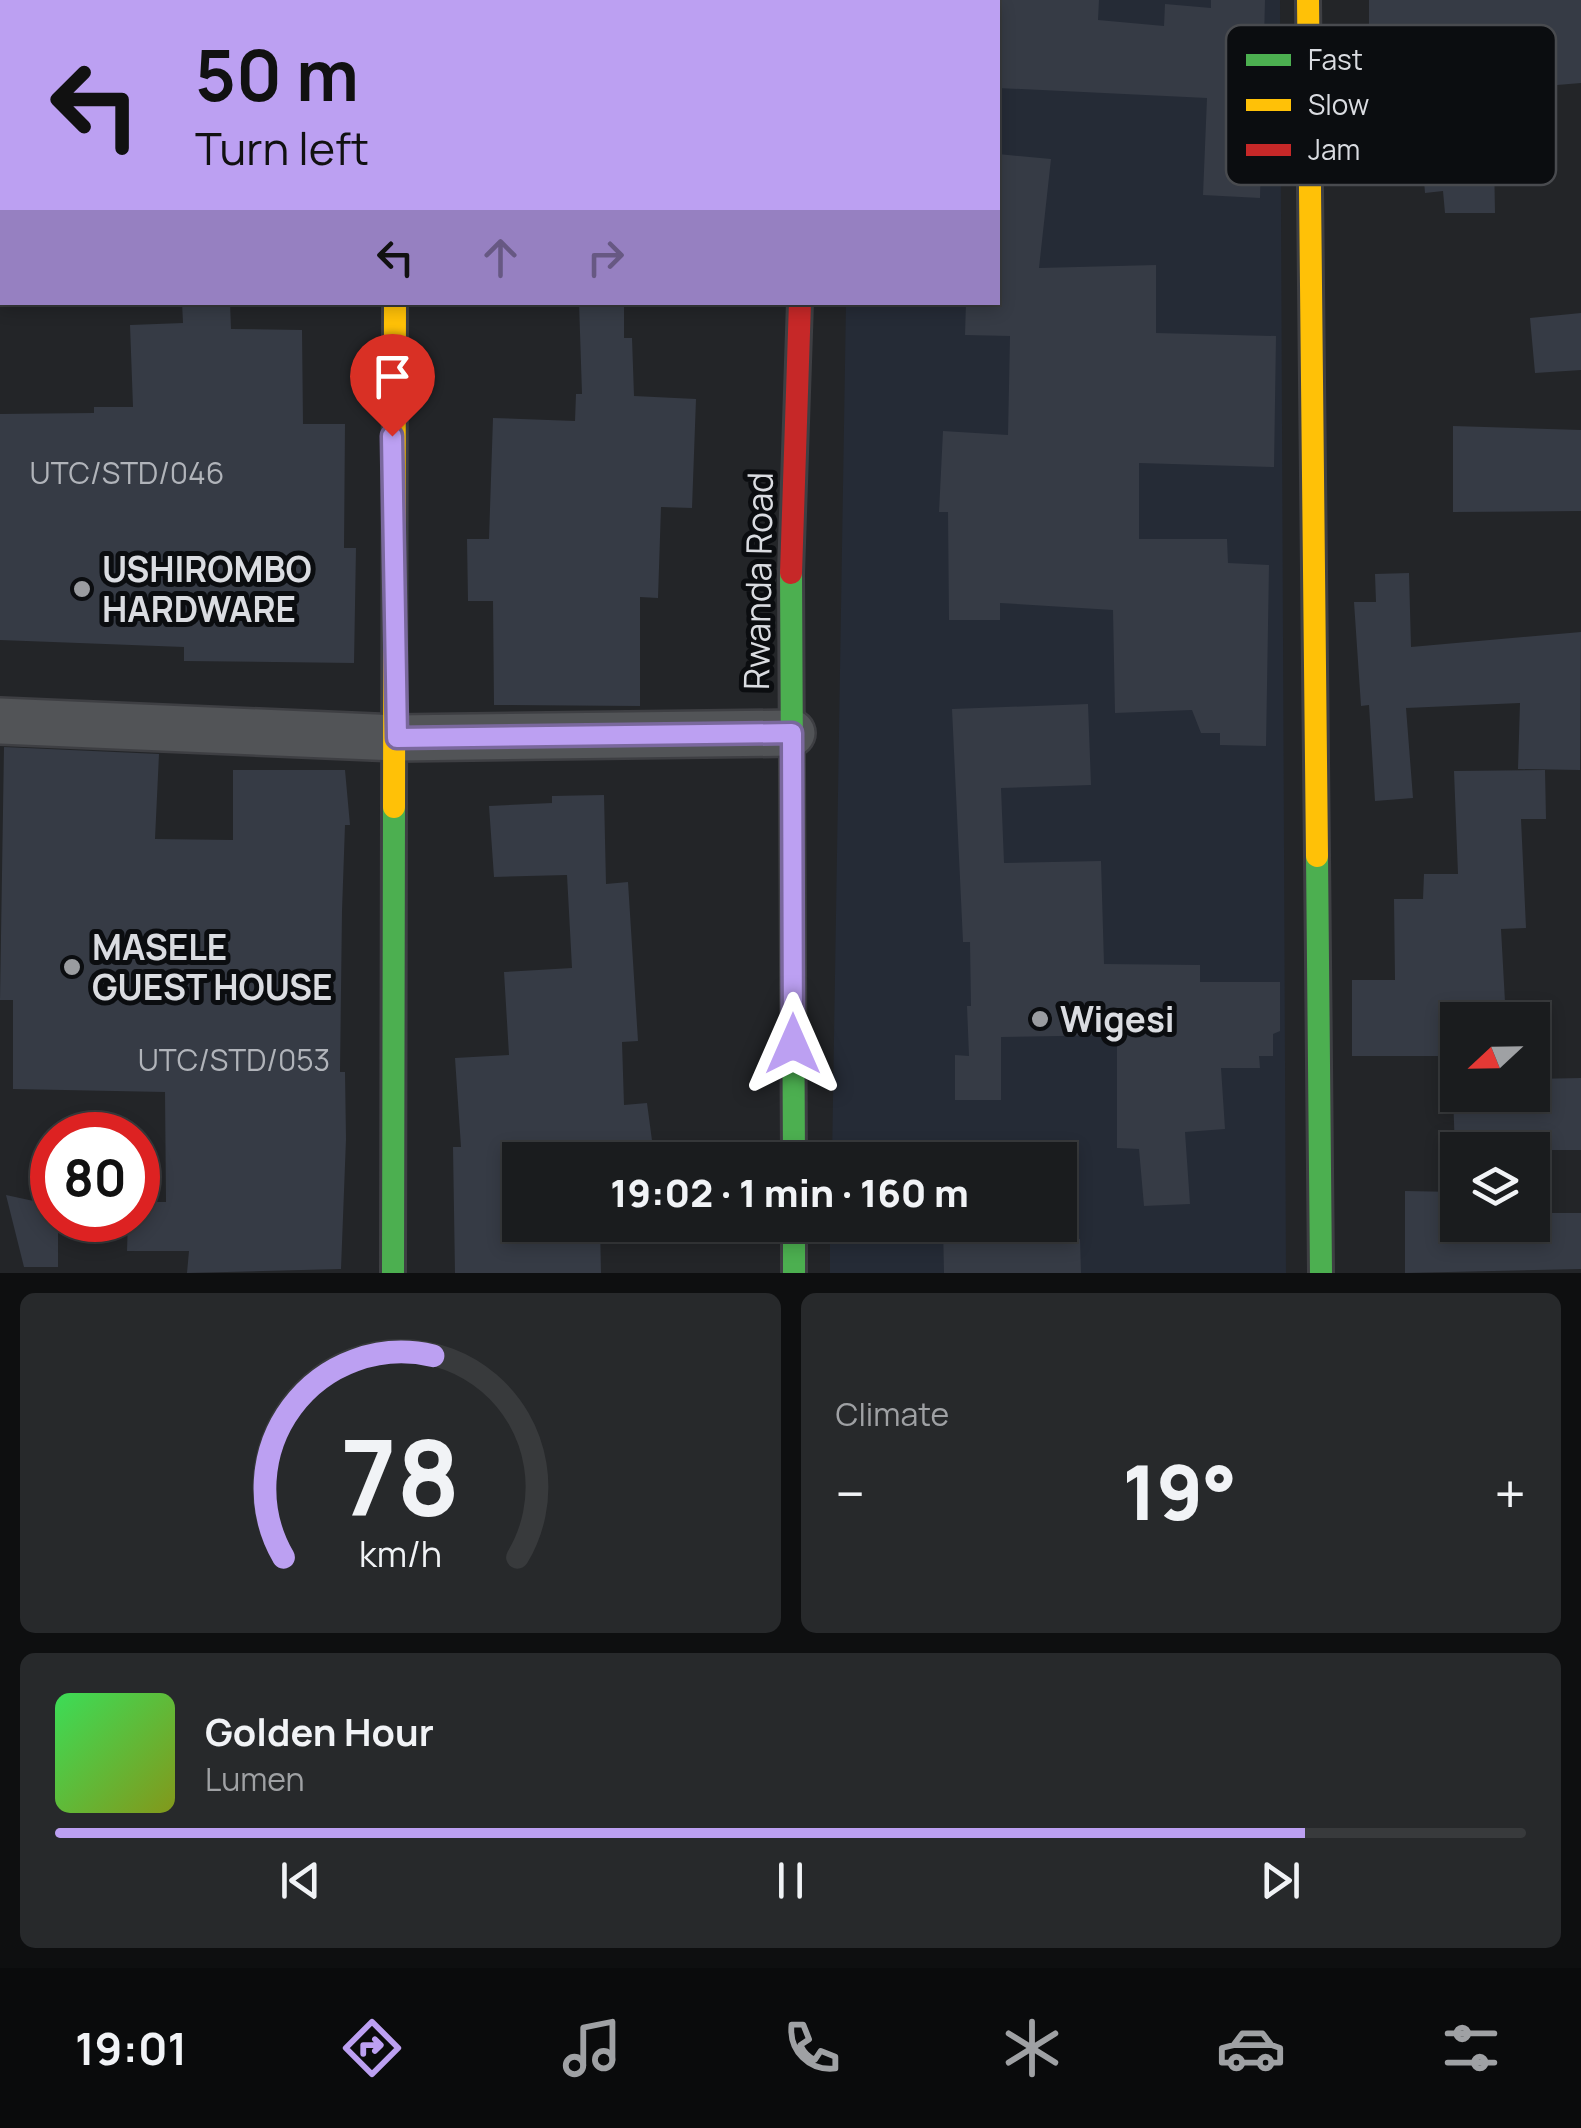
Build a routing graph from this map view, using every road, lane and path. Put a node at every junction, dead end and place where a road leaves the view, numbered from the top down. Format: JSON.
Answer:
{"nodes":[{"id":1,"x":1308,"y":0,"type":"edge"},
{"id":2,"x":1308,"y":25,"type":"edge"},
{"id":3,"x":1310,"y":185,"type":"edge"},
{"id":4,"x":395,"y":305,"type":"edge"},
{"id":5,"x":800,"y":305,"type":"edge"},
{"id":6,"x":0,"y":721,"type":"edge"},
{"id":7,"x":792,"y":733,"type":"junction"},
{"id":8,"x":397,"y":738,"type":"junction"},
{"id":9,"x":794,"y":1142,"type":"edge"},
{"id":10,"x":794,"y":1242,"type":"edge"},
{"id":11,"x":392,"y":1273,"type":"edge"},
{"id":12,"x":794,"y":1273,"type":"edge"},
{"id":13,"x":1322,"y":1273,"type":"edge"}],
"edges":[{"from":1,"to":2,"type":"main road"},
{"from":3,"to":13,"type":"main road"},
{"from":4,"to":8,"type":"main road"},
{"from":5,"to":7,"type":"main road","name":"Rwanda Road"},
{"from":6,"to":8,"type":"street"},
{"from":7,"to":8,"type":"street"},
{"from":7,"to":9,"type":"main road","name":"Rwanda Road"},
{"from":8,"to":11,"type":"main road"},
{"from":10,"to":12,"type":"main road"}]}
